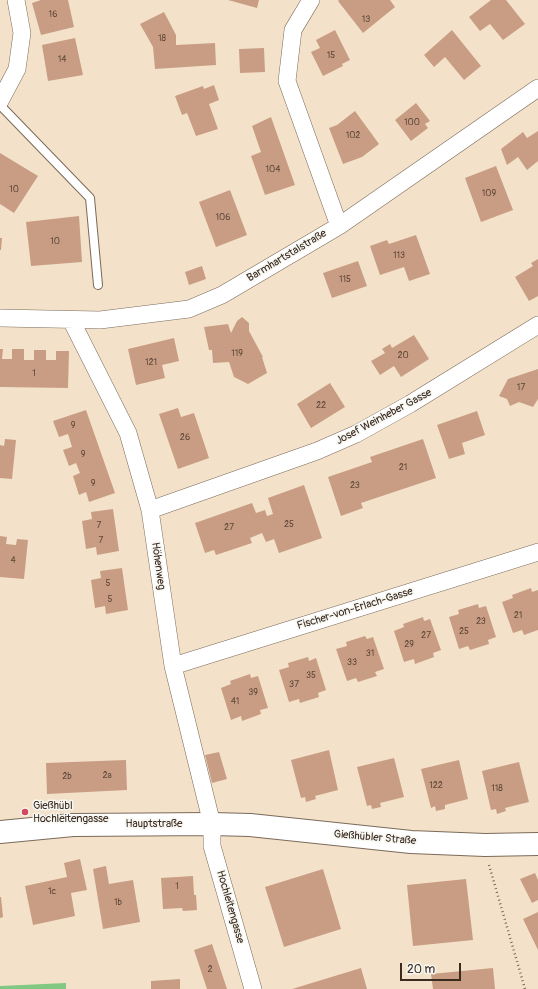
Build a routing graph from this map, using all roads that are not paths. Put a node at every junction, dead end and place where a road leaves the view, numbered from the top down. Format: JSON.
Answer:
{"nodes":[{"id":1,"x":16,"y":0,"type":"edge"},
{"id":2,"x":311,"y":0,"type":"edge"},
{"id":3,"x":538,"y":88,"type":"edge"},
{"id":4,"x":0,"y":101,"type":"edge"},
{"id":5,"x":0,"y":105,"type":"edge"},
{"id":6,"x":339,"y":226,"type":"junction"},
{"id":7,"x":98,"y":285,"type":"dead end"},
{"id":8,"x":0,"y":318,"type":"edge"},
{"id":9,"x":71,"y":320,"type":"junction"},
{"id":10,"x":538,"y":325,"type":"edge"},
{"id":11,"x":150,"y":510,"type":"junction"},
{"id":12,"x":538,"y":552,"type":"edge"},
{"id":13,"x":173,"y":666,"type":"junction"},
{"id":14,"x":212,"y":824,"type":"junction"},
{"id":15,"x":0,"y":832,"type":"edge"},
{"id":16,"x":538,"y":844,"type":"edge"},
{"id":17,"x":253,"y":989,"type":"edge"}],
"edges":[{"from":1,"to":4,"type":"street"},
{"from":2,"to":6,"type":"street"},
{"from":3,"to":6,"type":"street","name":"Barmhartstalstraße"},
{"from":5,"to":7,"type":"lane"},
{"from":6,"to":9,"type":"street","name":"Barmhartstalstraße"},
{"from":8,"to":9,"type":"street","name":"Barmhartstalstraße"},
{"from":9,"to":11,"type":"street","name":"Höhenweg"},
{"from":10,"to":11,"type":"street","name":"Josef Weinheber Gasse"},
{"from":11,"to":13,"type":"street","name":"Höhenweg"},
{"from":12,"to":13,"type":"street","name":"Fischer-von-Erlach-Gasse"},
{"from":13,"to":14,"type":"street","name":"Höhenweg"},
{"from":14,"to":15,"type":"main road","name":"Hauptstraße"},
{"from":14,"to":16,"type":"main road","name":"Gießhübler Straße"},
{"from":14,"to":17,"type":"street","name":"Hochleitengasse"}]}
